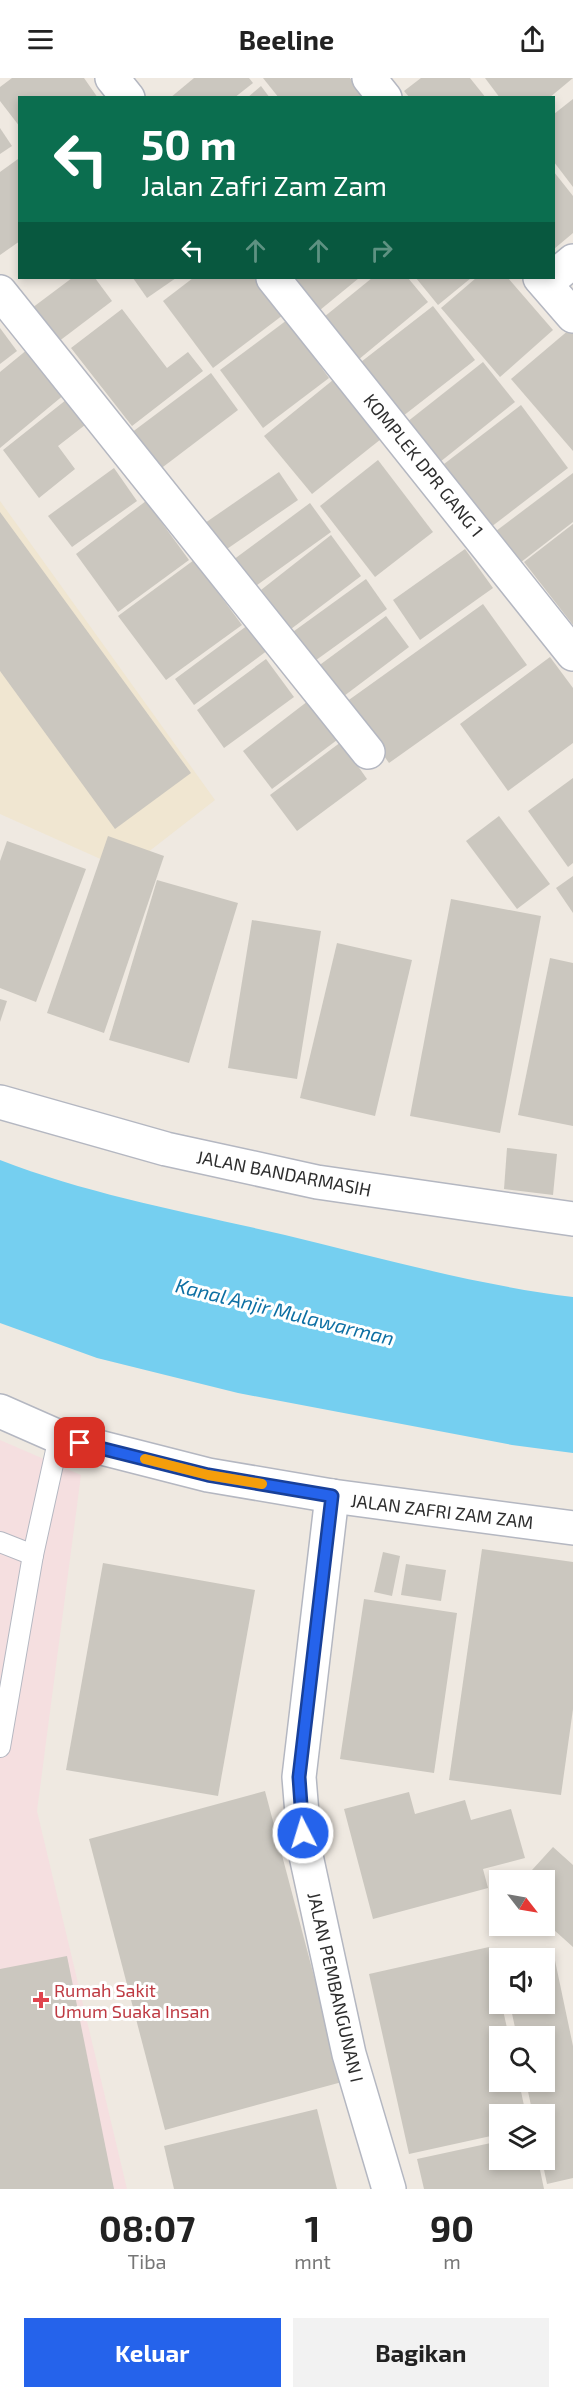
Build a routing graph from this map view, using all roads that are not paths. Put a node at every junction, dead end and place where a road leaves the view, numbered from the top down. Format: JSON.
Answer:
{"nodes":[{"id":1,"x":112,"y":78,"type":"edge"},
{"id":2,"x":369,"y":78,"type":"edge"},
{"id":3,"x":126,"y":96,"type":"edge"},
{"id":4,"x":383,"y":96,"type":"edge"},
{"id":5,"x":573,"y":261,"type":"edge"},
{"id":6,"x":555,"y":274,"type":"edge"},
{"id":7,"x":274,"y":279,"type":"edge"},
{"id":8,"x":548,"y":279,"type":"edge"},
{"id":9,"x":0,"y":292,"type":"edge"},
{"id":10,"x":573,"y":316,"type":"edge"},
{"id":11,"x":573,"y":654,"type":"edge"},
{"id":12,"x":368,"y":752,"type":"dead end"},
{"id":13,"x":0,"y":1102,"type":"edge"},
{"id":14,"x":573,"y":1219,"type":"edge"},
{"id":15,"x":0,"y":1411,"type":"edge"},
{"id":16,"x":59,"y":1437,"type":"junction"},
{"id":17,"x":332,"y":1496,"type":"junction"},
{"id":18,"x":573,"y":1528,"type":"edge"},
{"id":19,"x":0,"y":1542,"type":"edge"},
{"id":20,"x":33,"y":1555,"type":"junction"},
{"id":21,"x":0,"y":1747,"type":"edge"},
{"id":22,"x":389,"y":2189,"type":"edge"}],
"edges":[{"from":1,"to":3,"type":"street"},
{"from":2,"to":4,"type":"street"},
{"from":5,"to":6,"type":"street"},
{"from":7,"to":11,"type":"street","name":"KOMPLEK DPR GANG 1"},
{"from":8,"to":10,"type":"street"},
{"from":9,"to":12,"type":"street"},
{"from":13,"to":14,"type":"street","name":"JALAN BANDARMASIH"},
{"from":15,"to":16,"type":"street","name":"JALAN ZAFRI ZAM ZAM"},
{"from":16,"to":17,"type":"street","name":"JALAN ZAFRI ZAM ZAM"},
{"from":16,"to":20,"type":"lane"},
{"from":17,"to":18,"type":"street","name":"JALAN ZAFRI ZAM ZAM"},
{"from":17,"to":22,"type":"street","name":"JALAN PEMBANGUNAN I"},
{"from":19,"to":20,"type":"lane"},
{"from":20,"to":21,"type":"lane"}]}
